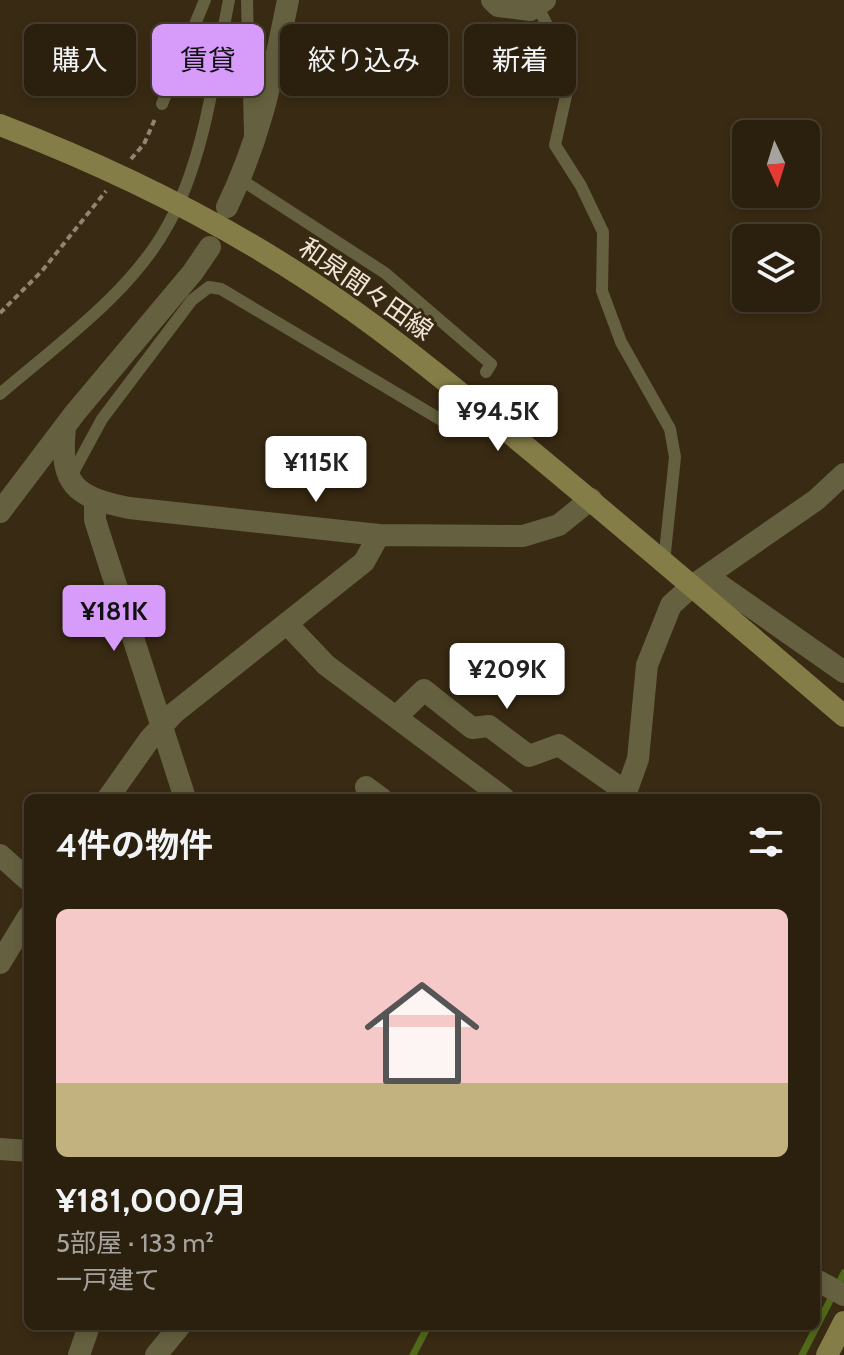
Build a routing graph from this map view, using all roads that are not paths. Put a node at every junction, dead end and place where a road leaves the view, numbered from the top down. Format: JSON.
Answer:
{"nodes":[{"id":1,"x":205,"y":0,"type":"edge"},
{"id":2,"x":229,"y":0,"type":"edge"},
{"id":3,"x":247,"y":0,"type":"edge"},
{"id":4,"x":288,"y":0,"type":"edge"},
{"id":5,"x":492,"y":0,"type":"edge"},
{"id":6,"x":541,"y":3,"type":"edge"},
{"id":7,"x":162,"y":104,"type":"road end"},
{"id":8,"x":0,"y":125,"type":"edge"},
{"id":9,"x":250,"y":158,"type":"junction"},
{"id":10,"x":240,"y":179,"type":"junction"},
{"id":11,"x":177,"y":205,"type":"junction"},
{"id":12,"x":227,"y":207,"type":"dead end"},
{"id":13,"x":210,"y":247,"type":"dead end"},
{"id":14,"x":486,"y":372,"type":"dead end"},
{"id":15,"x":0,"y":394,"type":"edge"},
{"id":16,"x":456,"y":415,"type":"dead end"},
{"id":17,"x":65,"y":427,"type":"junction"},
{"id":18,"x":844,"y":474,"type":"edge"},
{"id":19,"x":69,"y":480,"type":"junction"},
{"id":20,"x":591,"y":499,"type":"junction"},
{"id":21,"x":95,"y":501,"type":"junction"},
{"id":22,"x":0,"y":512,"type":"edge"},
{"id":23,"x":379,"y":535,"type":"junction"},
{"id":24,"x":664,"y":562,"type":"junction"},
{"id":25,"x":700,"y":581,"type":"junction"},
{"id":26,"x":287,"y":624,"type":"junction"},
{"id":27,"x":844,"y":672,"type":"edge"},
{"id":28,"x":844,"y":716,"type":"edge"},
{"id":29,"x":396,"y":717,"type":"junction"},
{"id":30,"x":160,"y":727,"type":"junction"},
{"id":31,"x":111,"y":794,"type":"edge"},
{"id":32,"x":184,"y":794,"type":"edge"},
{"id":33,"x":499,"y":794,"type":"edge"},
{"id":34,"x":624,"y":794,"type":"edge"},
{"id":35,"x":625,"y":794,"type":"edge"},
{"id":36,"x":0,"y":855,"type":"edge"},
{"id":37,"x":24,"y":876,"type":"edge"},
{"id":38,"x":24,"y":924,"type":"edge"},
{"id":39,"x":0,"y":963,"type":"edge"},
{"id":40,"x":0,"y":1149,"type":"edge"},
{"id":41,"x":24,"y":1151,"type":"edge"},
{"id":42,"x":820,"y":1282,"type":"edge"},
{"id":43,"x":844,"y":1295,"type":"edge"},
{"id":44,"x":844,"y":1322,"type":"edge"},
{"id":45,"x":88,"y":1330,"type":"edge"},
{"id":46,"x":177,"y":1330,"type":"edge"},
{"id":47,"x":79,"y":1355,"type":"edge"},
{"id":48,"x":156,"y":1355,"type":"edge"},
{"id":49,"x":827,"y":1355,"type":"edge"}],
"edges":[{"from":1,"to":7,"type":"lane"},
{"from":2,"to":11,"type":"lane"},
{"from":3,"to":9,"type":"lane"},
{"from":4,"to":9,"type":"street"},
{"from":5,"to":6,"type":"street"},
{"from":6,"to":24,"type":"lane"},
{"from":8,"to":11,"type":"main road","name":"和泉間々田線"},
{"from":9,"to":10,"type":"street"},
{"from":10,"to":12,"type":"street"},
{"from":10,"to":14,"type":"lane"},
{"from":11,"to":15,"type":"lane"},
{"from":11,"to":20,"type":"main road","name":"和泉間々田線"},
{"from":13,"to":17,"type":"street"},
{"from":16,"to":19,"type":"lane"},
{"from":17,"to":19,"type":"street"},
{"from":17,"to":22,"type":"street"},
{"from":18,"to":25,"type":"street"},
{"from":19,"to":21,"type":"street"},
{"from":20,"to":23,"type":"street"},
{"from":20,"to":24,"type":"main road","name":"和泉間々田線"},
{"from":21,"to":23,"type":"street"},
{"from":21,"to":30,"type":"street"},
{"from":23,"to":26,"type":"street"},
{"from":24,"to":25,"type":"main road","name":"和泉間々田線"},
{"from":25,"to":27,"type":"street"},
{"from":25,"to":28,"type":"main road","name":"和泉間々田線"},
{"from":25,"to":35,"type":"street"},
{"from":26,"to":29,"type":"street"},
{"from":26,"to":30,"type":"street"},
{"from":29,"to":33,"type":"street"},
{"from":29,"to":34,"type":"street"},
{"from":30,"to":31,"type":"street"},
{"from":30,"to":32,"type":"street"},
{"from":36,"to":37,"type":"street"},
{"from":38,"to":39,"type":"street"},
{"from":40,"to":41,"type":"street"},
{"from":42,"to":43,"type":"street"},
{"from":44,"to":49,"type":"main road"},
{"from":45,"to":47,"type":"street"},
{"from":46,"to":48,"type":"street"}]}
